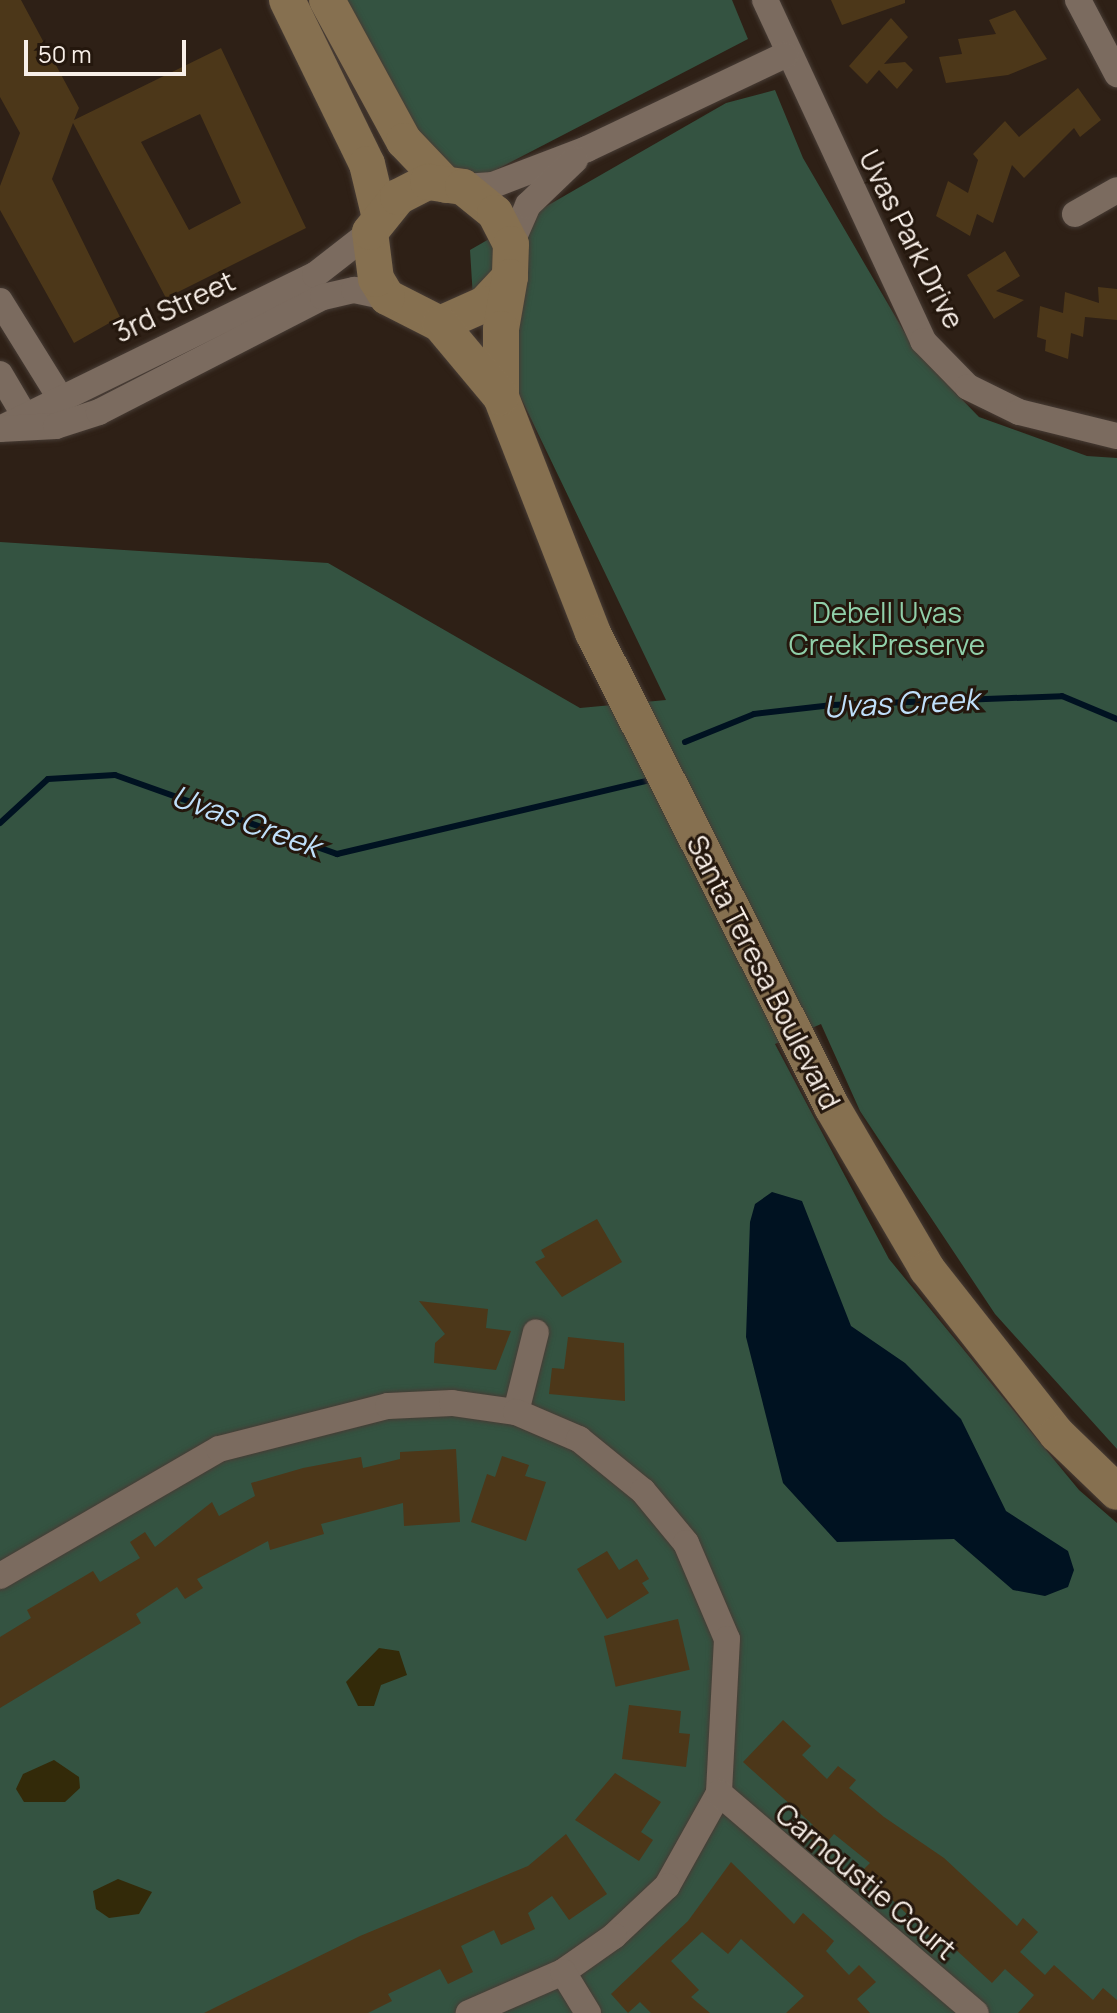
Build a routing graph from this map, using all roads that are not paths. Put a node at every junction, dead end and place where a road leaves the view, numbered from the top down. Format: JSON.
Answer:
{"nodes":[{"id":1,"x":287,"y":0,"type":"edge"},
{"id":2,"x":327,"y":0,"type":"edge"},
{"id":3,"x":765,"y":0,"type":"edge"},
{"id":4,"x":1078,"y":0,"type":"edge"},
{"id":5,"x":785,"y":55,"type":"junction"},
{"id":6,"x":1117,"y":74,"type":"edge"},
{"id":7,"x":587,"y":149,"type":"junction"},
{"id":8,"x":454,"y":186,"type":"junction"},
{"id":9,"x":1117,"y":190,"type":"edge"},
{"id":10,"x":1075,"y":214,"type":"dead end"},
{"id":11,"x":374,"y":223,"type":"junction"},
{"id":12,"x":510,"y":260,"type":"junction"},
{"id":13,"x":387,"y":297,"type":"junction"},
{"id":14,"x":0,"y":301,"type":"edge"},
{"id":15,"x":440,"y":324,"type":"junction"},
{"id":16,"x":0,"y":374,"type":"edge"},
{"id":17,"x":59,"y":396,"type":"junction"},
{"id":18,"x":501,"y":397,"type":"junction"},
{"id":19,"x":23,"y":413,"type":"junction"},
{"id":20,"x":0,"y":429,"type":"edge"},
{"id":21,"x":1117,"y":436,"type":"edge"},
{"id":22,"x":536,"y":1332,"type":"dead end"},
{"id":23,"x":516,"y":1412,"type":"junction"},
{"id":24,"x":1117,"y":1492,"type":"edge"},
{"id":25,"x":0,"y":1576,"type":"edge"},
{"id":26,"x":719,"y":1793,"type":"junction"},
{"id":27,"x":563,"y":1972,"type":"junction"},
{"id":28,"x":469,"y":2013,"type":"edge"},
{"id":29,"x":588,"y":2013,"type":"edge"},
{"id":30,"x":976,"y":2013,"type":"edge"}],
"edges":[{"from":1,"to":11,"type":"main road"},
{"from":2,"to":8,"type":"main road"},
{"from":3,"to":5,"type":"street","name":"Uvas Park Drive"},
{"from":4,"to":6,"type":"street"},
{"from":5,"to":7,"type":"street"},
{"from":5,"to":21,"type":"street","name":"Uvas Park Drive"},
{"from":7,"to":8,"type":"street"},
{"from":7,"to":12,"type":"street"},
{"from":8,"to":11,"type":"main road"},
{"from":8,"to":12,"type":"main road"},
{"from":9,"to":10,"type":"street"},
{"from":11,"to":13,"type":"main road"},
{"from":11,"to":17,"type":"street","name":"3rd Street"},
{"from":12,"to":15,"type":"main road"},
{"from":12,"to":18,"type":"main road","name":"Santa Teresa Boulevard"},
{"from":13,"to":15,"type":"main road"},
{"from":13,"to":20,"type":"street","name":"3rd Street"},
{"from":14,"to":17,"type":"street"},
{"from":15,"to":18,"type":"main road","name":"Santa Teresa Boulevard"},
{"from":16,"to":19,"type":"street"},
{"from":17,"to":19,"type":"street","name":"3rd Street"},
{"from":18,"to":24,"type":"main road","name":"Santa Teresa Boulevard"},
{"from":19,"to":20,"type":"street","name":"3rd Street"},
{"from":22,"to":23,"type":"street"},
{"from":23,"to":25,"type":"street"},
{"from":23,"to":26,"type":"street"},
{"from":26,"to":27,"type":"street"},
{"from":26,"to":30,"type":"street","name":"Carnoustie Court"},
{"from":27,"to":28,"type":"street"},
{"from":27,"to":29,"type":"street"}]}
